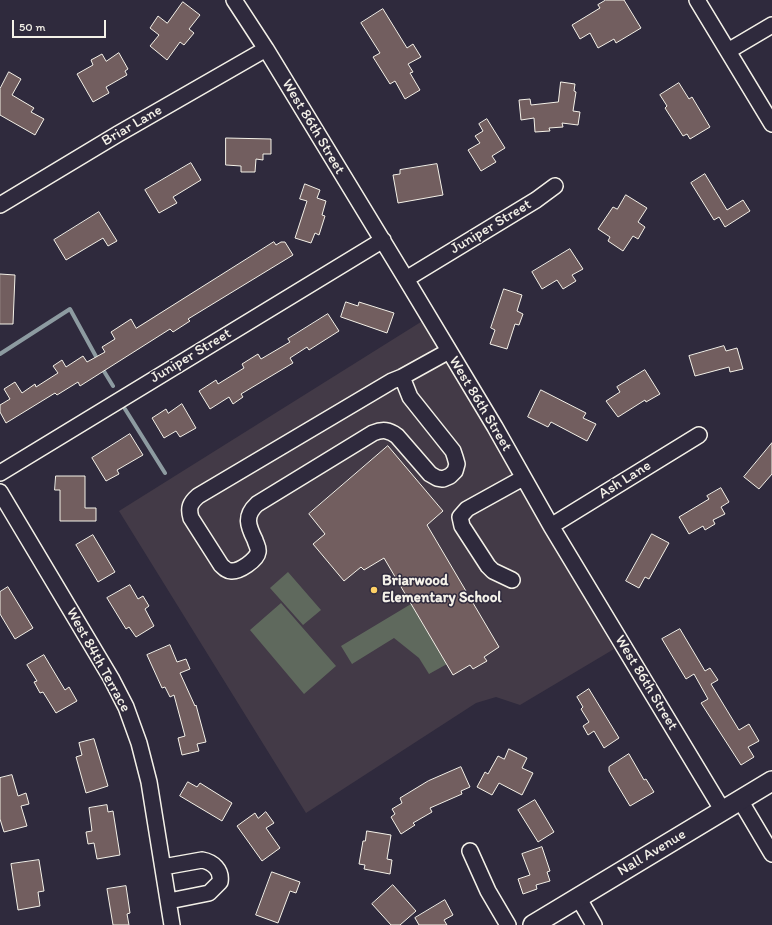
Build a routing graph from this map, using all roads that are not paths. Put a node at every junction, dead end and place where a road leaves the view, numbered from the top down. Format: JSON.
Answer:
{"nodes":[{"id":1,"x":234,"y":0,"type":"edge"},
{"id":2,"x":696,"y":0,"type":"edge"},
{"id":3,"x":772,"y":25,"type":"edge"},
{"id":4,"x":266,"y":49,"type":"junction"},
{"id":5,"x":728,"y":51,"type":"junction"},
{"id":6,"x":772,"y":124,"type":"edge"},
{"id":7,"x":555,"y":186,"type":"dead end"},
{"id":8,"x":0,"y":205,"type":"edge"},
{"id":9,"x":382,"y":240,"type":"junction"},
{"id":10,"x":406,"y":279,"type":"junction"},
{"id":11,"x":449,"y":351,"type":"junction"},
{"id":12,"x":402,"y":377,"type":"junction"},
{"id":13,"x":699,"y":435,"type":"dead end"},
{"id":14,"x":0,"y":473,"type":"edge"},
{"id":15,"x":523,"y":478,"type":"junction"},
{"id":16,"x":0,"y":492,"type":"edge"},
{"id":17,"x":551,"y":526,"type":"junction"},
{"id":18,"x":512,"y":580,"type":"dead end"},
{"id":19,"x":772,"y":781,"type":"edge"},
{"id":20,"x":740,"y":800,"type":"junction"},
{"id":21,"x":722,"y":811,"type":"junction"},
{"id":22,"x":470,"y":850,"type":"dead end"},
{"id":23,"x":772,"y":854,"type":"edge"},
{"id":24,"x":163,"y":867,"type":"junction"},
{"id":25,"x":578,"y":897,"type":"junction"},
{"id":26,"x":169,"y":901,"type":"junction"},
{"id":27,"x":172,"y":925,"type":"edge"},
{"id":28,"x":508,"y":925,"type":"edge"},
{"id":29,"x":533,"y":925,"type":"edge"},
{"id":30,"x":594,"y":925,"type":"edge"}],
"edges":[{"from":1,"to":4,"type":"street","name":"West 86th Street"},
{"from":2,"to":5,"type":"street"},
{"from":3,"to":5,"type":"street"},
{"from":4,"to":8,"type":"street","name":"Briar Lane"},
{"from":4,"to":9,"type":"street","name":"West 86th Street"},
{"from":5,"to":6,"type":"street"},
{"from":7,"to":10,"type":"street","name":"Juniper Street"},
{"from":9,"to":10,"type":"street","name":"West 86th Street"},
{"from":9,"to":14,"type":"street","name":"Juniper Street"},
{"from":10,"to":11,"type":"street","name":"West 86th Street"},
{"from":11,"to":12,"type":"street"},
{"from":11,"to":15,"type":"street","name":"West 86th Street"},
{"from":12,"to":12,"type":"street"},
{"from":13,"to":17,"type":"street","name":"Ash Lane"},
{"from":15,"to":17,"type":"street","name":"West 86th Street"},
{"from":15,"to":18,"type":"street"},
{"from":16,"to":24,"type":"street","name":"West 84th Terrace"},
{"from":17,"to":21,"type":"street","name":"West 86th Street"},
{"from":19,"to":20,"type":"main road","name":"Nall Avenue"},
{"from":20,"to":21,"type":"main road","name":"Nall Avenue"},
{"from":20,"to":23,"type":"street"},
{"from":21,"to":25,"type":"main road","name":"Nall Avenue"},
{"from":22,"to":28,"type":"street"},
{"from":24,"to":26,"type":"street","name":"West 84th Terrace"},
{"from":24,"to":26,"type":"street"},
{"from":25,"to":29,"type":"main road","name":"Nall Avenue"},
{"from":25,"to":30,"type":"street"},
{"from":26,"to":27,"type":"street","name":"West 84th Terrace"}]}
